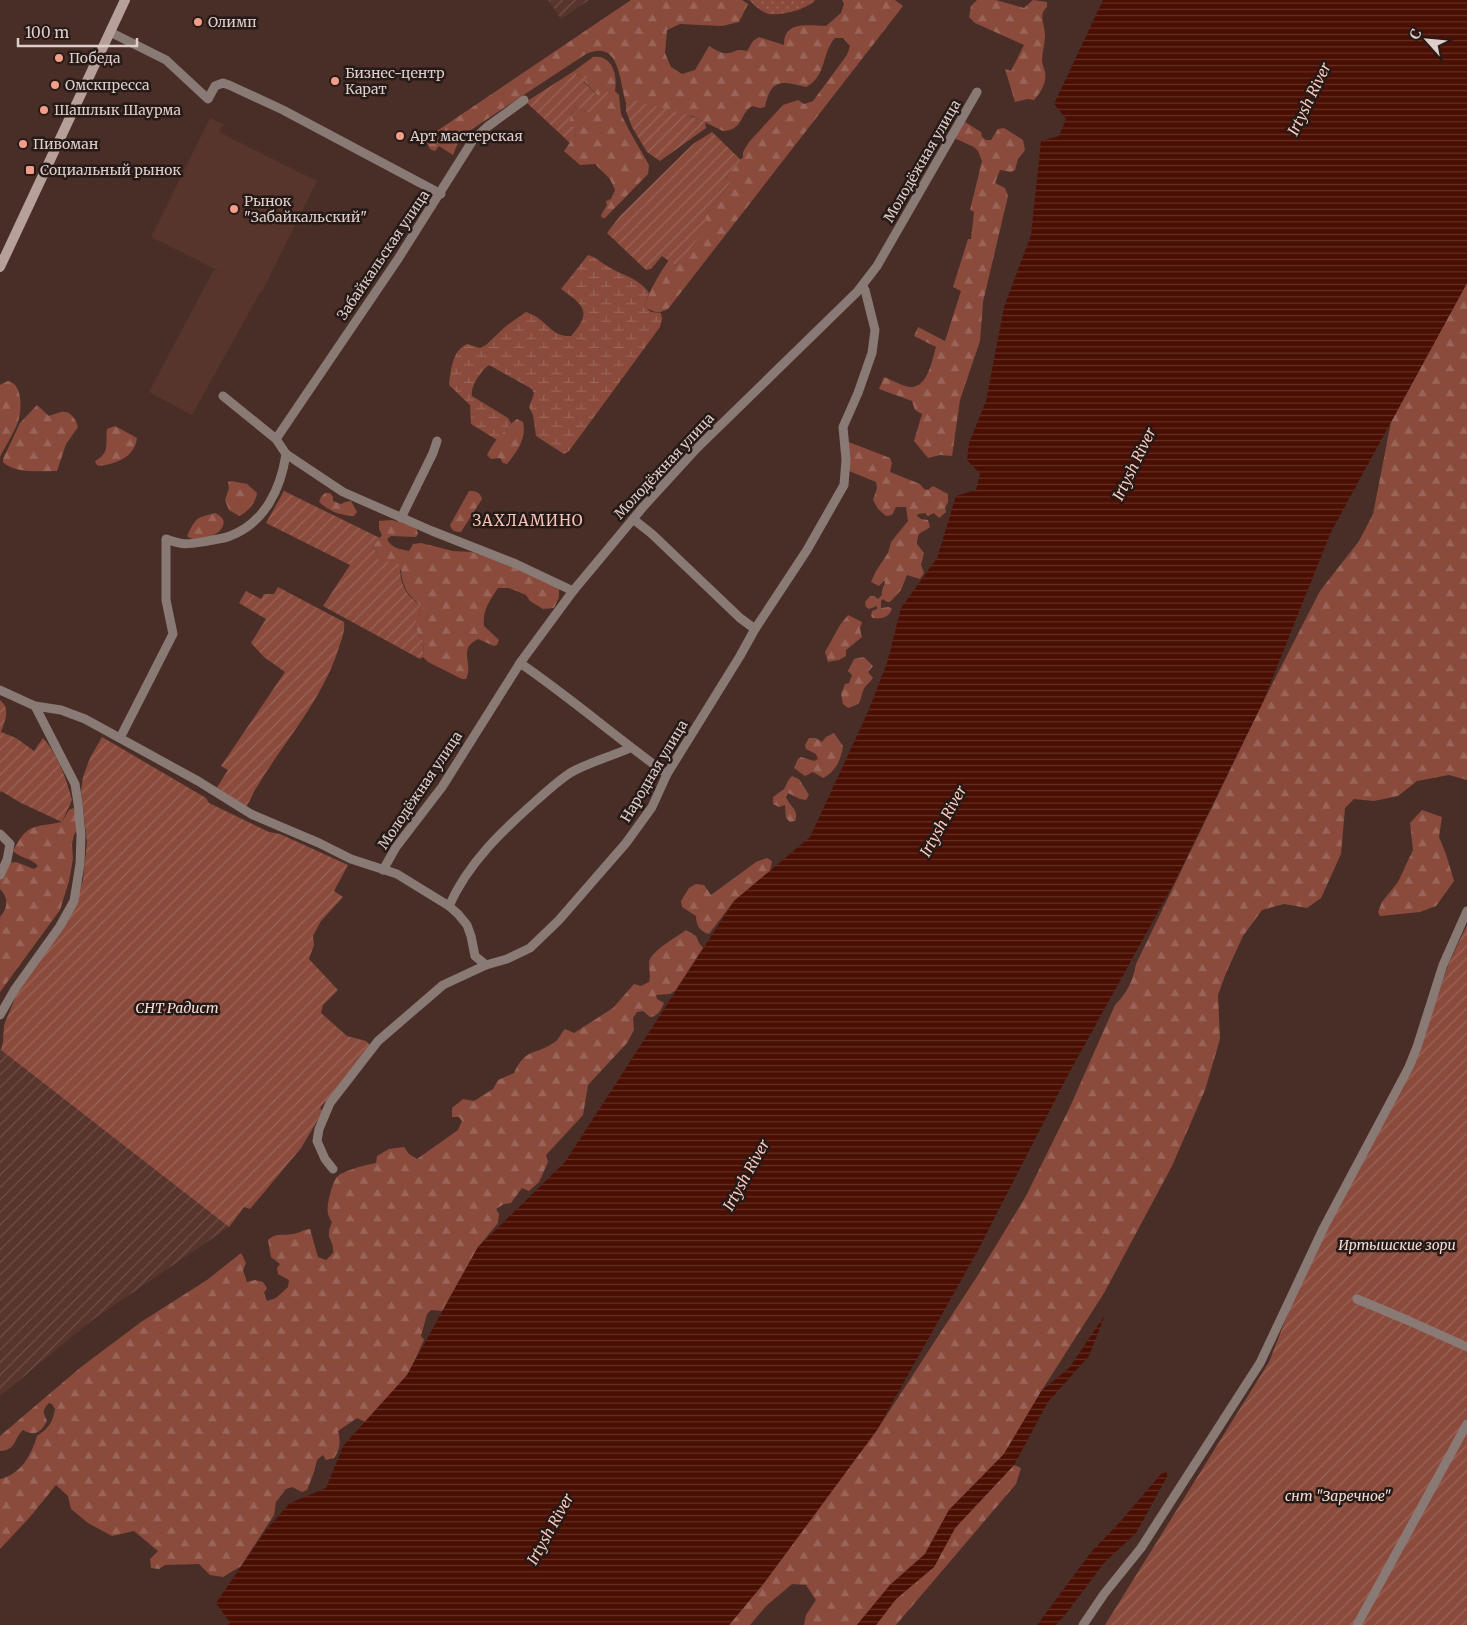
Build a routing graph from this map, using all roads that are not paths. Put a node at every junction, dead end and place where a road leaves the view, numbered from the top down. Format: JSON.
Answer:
{"nodes":[{"id":1,"x":125,"y":0,"type":"edge"},
{"id":2,"x":110,"y":32,"type":"junction"},
{"id":3,"x":977,"y":92,"type":"dead end"},
{"id":4,"x":524,"y":100,"type":"dead end"},
{"id":5,"x":440,"y":194,"type":"junction"},
{"id":6,"x":0,"y":267,"type":"edge"},
{"id":7,"x":862,"y":286,"type":"junction"},
{"id":8,"x":223,"y":396,"type":"dead end"},
{"id":9,"x":276,"y":439,"type":"junction"},
{"id":10,"x":437,"y":441,"type":"dead end"},
{"id":11,"x":286,"y":454,"type":"junction"},
{"id":12,"x":402,"y":518,"type":"junction"},
{"id":13,"x":633,"y":519,"type":"junction"},
{"id":14,"x":573,"y":591,"type":"junction"},
{"id":15,"x":755,"y":628,"type":"junction"},
{"id":16,"x":520,"y":663,"type":"junction"},
{"id":17,"x":0,"y":690,"type":"edge"},
{"id":18,"x":35,"y":706,"type":"junction"},
{"id":19,"x":120,"y":738,"type":"junction"},
{"id":20,"x":630,"y":748,"type":"junction"},
{"id":21,"x":667,"y":774,"type":"junction"},
{"id":22,"x":0,"y":834,"type":"edge"},
{"id":23,"x":383,"y":870,"type":"junction"},
{"id":24,"x":0,"y":875,"type":"edge"},
{"id":25,"x":448,"y":906,"type":"junction"},
{"id":26,"x":1467,"y":911,"type":"edge"},
{"id":27,"x":486,"y":965,"type":"junction"},
{"id":28,"x":0,"y":1015,"type":"edge"},
{"id":29,"x":333,"y":1169,"type":"dead end"},
{"id":30,"x":1357,"y":1299,"type":"dead end"},
{"id":31,"x":1467,"y":1347,"type":"edge"},
{"id":32,"x":1467,"y":1424,"type":"edge"},
{"id":33,"x":1083,"y":1625,"type":"edge"},
{"id":34,"x":1357,"y":1625,"type":"edge"}],
"edges":[{"from":1,"to":2,"type":"main road"},
{"from":2,"to":5,"type":"street"},
{"from":2,"to":6,"type":"main road"},
{"from":3,"to":7,"type":"street","name":"Молодёжная улица"},
{"from":4,"to":5,"type":"street","name":"Забайкальская улица"},
{"from":5,"to":9,"type":"street","name":"Забайкальская улица"},
{"from":7,"to":13,"type":"street","name":"Молодёжная улица"},
{"from":7,"to":15,"type":"street","name":"Народная улица"},
{"from":8,"to":9,"type":"street"},
{"from":9,"to":11,"type":"street"},
{"from":10,"to":12,"type":"street"},
{"from":11,"to":12,"type":"street"},
{"from":11,"to":19,"type":"street"},
{"from":12,"to":14,"type":"street"},
{"from":13,"to":14,"type":"street","name":"Молодёжная улица"},
{"from":13,"to":15,"type":"street"},
{"from":14,"to":16,"type":"street","name":"Молодёжная улица"},
{"from":15,"to":21,"type":"street","name":"Народная улица"},
{"from":16,"to":20,"type":"street"},
{"from":16,"to":23,"type":"street","name":"Молодёжная улица"},
{"from":17,"to":18,"type":"street"},
{"from":18,"to":19,"type":"street"},
{"from":18,"to":28,"type":"street"},
{"from":19,"to":23,"type":"street"},
{"from":20,"to":21,"type":"street"},
{"from":20,"to":25,"type":"street"},
{"from":21,"to":27,"type":"street","name":"Народная улица"},
{"from":22,"to":24,"type":"street"},
{"from":23,"to":25,"type":"street"},
{"from":25,"to":27,"type":"street"},
{"from":26,"to":33,"type":"street"},
{"from":27,"to":29,"type":"street","name":"Народная улица"},
{"from":30,"to":31,"type":"street"},
{"from":32,"to":34,"type":"street"}]}
